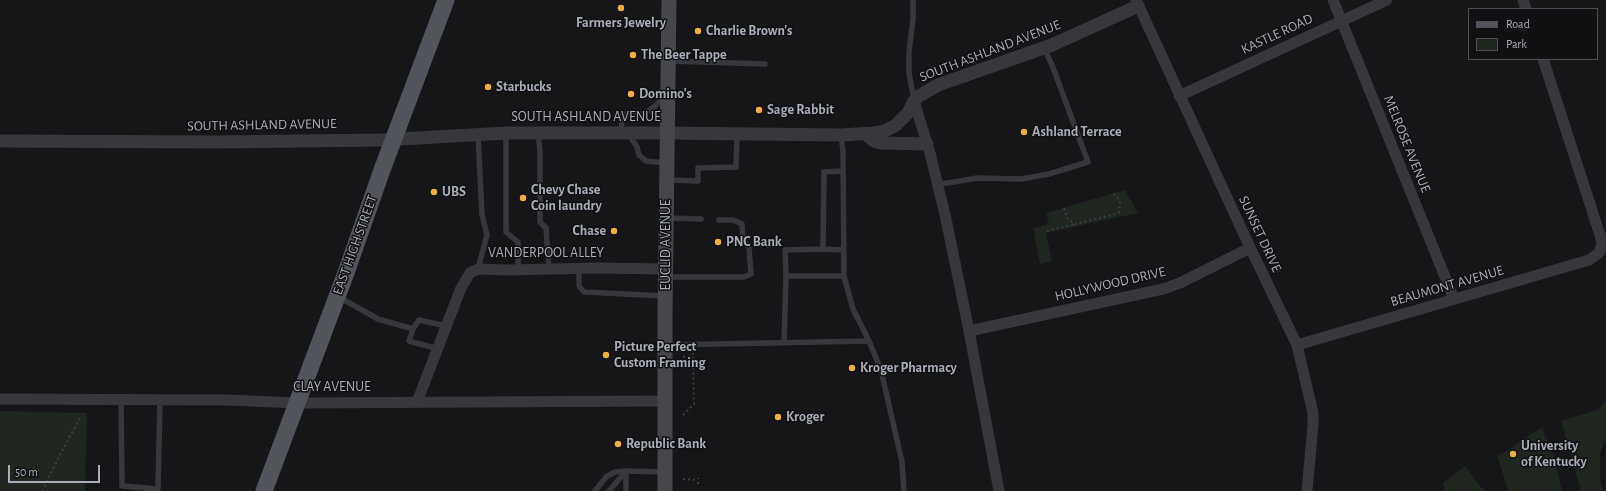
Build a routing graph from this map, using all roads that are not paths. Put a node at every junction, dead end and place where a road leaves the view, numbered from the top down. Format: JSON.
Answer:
{"nodes":[{"id":1,"x":446,"y":0,"type":"edge"},
{"id":2,"x":669,"y":0,"type":"edge"},
{"id":3,"x":913,"y":0,"type":"edge"},
{"id":4,"x":1333,"y":0,"type":"edge"},
{"id":5,"x":1387,"y":0,"type":"edge"},
{"id":6,"x":1137,"y":3,"type":"edge"},
{"id":7,"x":1341,"y":21,"type":"junction"},
{"id":8,"x":1044,"y":48,"type":"junction"},
{"id":9,"x":1543,"y":60,"type":"edge"},
{"id":10,"x":667,"y":61,"type":"junction"},
{"id":11,"x":766,"y":64,"type":"dead end"},
{"id":12,"x":667,"y":95,"type":"junction"},
{"id":13,"x":1179,"y":96,"type":"junction"},
{"id":14,"x":914,"y":101,"type":"junction"},
{"id":15,"x":506,"y":133,"type":"junction"},
{"id":16,"x":538,"y":133,"type":"junction"},
{"id":17,"x":625,"y":133,"type":"junction"},
{"id":18,"x":666,"y":133,"type":"junction"},
{"id":19,"x":478,"y":134,"type":"junction"},
{"id":20,"x":737,"y":134,"type":"junction"},
{"id":21,"x":866,"y":134,"type":"junction"},
{"id":22,"x":841,"y":135,"type":"junction"},
{"id":23,"x":393,"y":139,"type":"junction"},
{"id":24,"x":0,"y":141,"type":"edge"},
{"id":25,"x":927,"y":144,"type":"junction"},
{"id":26,"x":666,"y":163,"type":"junction"},
{"id":27,"x":844,"y":171,"type":"junction"},
{"id":28,"x":666,"y":180,"type":"junction"},
{"id":29,"x":937,"y":184,"type":"junction"},
{"id":30,"x":666,"y":218,"type":"junction"},
{"id":31,"x":702,"y":219,"type":"dead end"},
{"id":32,"x":719,"y":220,"type":"dead end"},
{"id":33,"x":1250,"y":248,"type":"junction"},
{"id":34,"x":823,"y":249,"type":"junction"},
{"id":35,"x":844,"y":250,"type":"junction"},
{"id":36,"x":478,"y":269,"type":"junction"},
{"id":37,"x":549,"y":269,"type":"junction"},
{"id":38,"x":579,"y":269,"type":"junction"},
{"id":39,"x":518,"y":270,"type":"junction"},
{"id":40,"x":666,"y":273,"type":"junction"},
{"id":41,"x":786,"y":276,"type":"junction"},
{"id":42,"x":844,"y":276,"type":"junction"},
{"id":43,"x":337,"y":296,"type":"junction"},
{"id":44,"x":666,"y":296,"type":"junction"},
{"id":45,"x":1454,"y":299,"type":"junction"},
{"id":46,"x":446,"y":326,"type":"junction"},
{"id":47,"x":413,"y":329,"type":"junction"},
{"id":48,"x":969,"y":331,"type":"junction"},
{"id":49,"x":869,"y":341,"type":"junction"},
{"id":50,"x":784,"y":343,"type":"junction"},
{"id":51,"x":664,"y":345,"type":"junction"},
{"id":52,"x":1297,"y":345,"type":"junction"},
{"id":53,"x":438,"y":349,"type":"junction"},
{"id":54,"x":0,"y":399,"type":"edge"},
{"id":55,"x":121,"y":400,"type":"junction"},
{"id":56,"x":160,"y":400,"type":"junction"},
{"id":57,"x":665,"y":401,"type":"junction"},
{"id":58,"x":417,"y":402,"type":"junction"},
{"id":59,"x":297,"y":403,"type":"junction"},
{"id":60,"x":626,"y":471,"type":"junction"},
{"id":61,"x":665,"y":472,"type":"junction"},
{"id":62,"x":264,"y":491,"type":"edge"},
{"id":63,"x":595,"y":491,"type":"edge"},
{"id":64,"x":609,"y":491,"type":"edge"},
{"id":65,"x":626,"y":491,"type":"edge"},
{"id":66,"x":665,"y":491,"type":"edge"},
{"id":67,"x":904,"y":491,"type":"edge"},
{"id":68,"x":1000,"y":491,"type":"edge"},
{"id":69,"x":1307,"y":491,"type":"edge"}],
"edges":[{"from":1,"to":23,"type":"main road","name":"EAST HIGH STREET"},
{"from":2,"to":10,"type":"main road","name":"EUCLID AVENUE"},
{"from":3,"to":14,"type":"lane"},
{"from":4,"to":7,"type":"street","name":"MELROSE AVENUE"},
{"from":5,"to":7,"type":"street","name":"KASTLE ROAD"},
{"from":6,"to":8,"type":"street","name":"SOUTH ASHLAND AVENUE"},
{"from":6,"to":13,"type":"street","name":"SUNSET DRIVE"},
{"from":7,"to":13,"type":"street","name":"KASTLE ROAD"},
{"from":7,"to":45,"type":"street","name":"MELROSE AVENUE"},
{"from":8,"to":14,"type":"street","name":"SOUTH ASHLAND AVENUE"},
{"from":8,"to":29,"type":"lane"},
{"from":9,"to":45,"type":"street","name":"BEAUMONT AVENUE"},
{"from":10,"to":11,"type":"lane"},
{"from":10,"to":12,"type":"main road","name":"EUCLID AVENUE"},
{"from":12,"to":17,"type":"lane"},
{"from":12,"to":18,"type":"main road","name":"EUCLID AVENUE"},
{"from":13,"to":33,"type":"street","name":"SUNSET DRIVE"},
{"from":14,"to":21,"type":"street","name":"SOUTH ASHLAND AVENUE"},
{"from":14,"to":25,"type":"street"},
{"from":15,"to":16,"type":"street","name":"SOUTH ASHLAND AVENUE"},
{"from":15,"to":19,"type":"street","name":"SOUTH ASHLAND AVENUE"},
{"from":15,"to":39,"type":"lane"},
{"from":16,"to":17,"type":"street","name":"SOUTH ASHLAND AVENUE"},
{"from":16,"to":37,"type":"lane"},
{"from":17,"to":18,"type":"street","name":"SOUTH ASHLAND AVENUE"},
{"from":17,"to":26,"type":"lane"},
{"from":18,"to":20,"type":"street","name":"SOUTH ASHLAND AVENUE"},
{"from":18,"to":26,"type":"main road","name":"EUCLID AVENUE"},
{"from":19,"to":23,"type":"street","name":"SOUTH ASHLAND AVENUE"},
{"from":19,"to":36,"type":"lane"},
{"from":20,"to":22,"type":"street","name":"SOUTH ASHLAND AVENUE"},
{"from":20,"to":28,"type":"lane"},
{"from":21,"to":22,"type":"street","name":"SOUTH ASHLAND AVENUE"},
{"from":21,"to":25,"type":"street"},
{"from":22,"to":27,"type":"lane"},
{"from":23,"to":24,"type":"street","name":"SOUTH ASHLAND AVENUE"},
{"from":23,"to":43,"type":"main road","name":"EAST HIGH STREET"},
{"from":25,"to":29,"type":"street"},
{"from":26,"to":28,"type":"main road","name":"EUCLID AVENUE"},
{"from":27,"to":34,"type":"lane"},
{"from":27,"to":35,"type":"lane"},
{"from":28,"to":30,"type":"main road","name":"EUCLID AVENUE"},
{"from":29,"to":48,"type":"street"},
{"from":30,"to":31,"type":"lane"},
{"from":30,"to":40,"type":"main road","name":"EUCLID AVENUE"},
{"from":32,"to":40,"type":"lane"},
{"from":33,"to":48,"type":"street","name":"HOLLYWOOD DRIVE"},
{"from":33,"to":52,"type":"street","name":"SUNSET DRIVE"},
{"from":34,"to":35,"type":"lane"},
{"from":34,"to":41,"type":"lane"},
{"from":35,"to":42,"type":"lane"},
{"from":36,"to":39,"type":"street","name":"VANDERPOOL ALLEY"},
{"from":36,"to":46,"type":"street","name":"VANDERPOOL ALLEY"},
{"from":37,"to":38,"type":"street","name":"VANDERPOOL ALLEY"},
{"from":37,"to":39,"type":"street","name":"VANDERPOOL ALLEY"},
{"from":38,"to":40,"type":"street","name":"VANDERPOOL ALLEY"},
{"from":38,"to":44,"type":"lane"},
{"from":40,"to":44,"type":"main road","name":"EUCLID AVENUE"},
{"from":41,"to":42,"type":"lane"},
{"from":41,"to":50,"type":"lane"},
{"from":42,"to":49,"type":"lane"},
{"from":43,"to":47,"type":"lane"},
{"from":43,"to":59,"type":"main road","name":"EAST HIGH STREET"},
{"from":44,"to":51,"type":"main road","name":"EUCLID AVENUE"},
{"from":45,"to":52,"type":"street","name":"BEAUMONT AVENUE"},
{"from":46,"to":47,"type":"lane"},
{"from":46,"to":53,"type":"street","name":"VANDERPOOL ALLEY"},
{"from":47,"to":53,"type":"lane"},
{"from":48,"to":68,"type":"street"},
{"from":49,"to":50,"type":"lane"},
{"from":49,"to":67,"type":"lane"},
{"from":50,"to":51,"type":"lane"},
{"from":51,"to":57,"type":"main road","name":"EUCLID AVENUE"},
{"from":52,"to":69,"type":"street","name":"SUNSET DRIVE"},
{"from":53,"to":58,"type":"street","name":"VANDERPOOL ALLEY"},
{"from":54,"to":55,"type":"street","name":"CLAY AVENUE"},
{"from":55,"to":56,"type":"street","name":"CLAY AVENUE"},
{"from":55,"to":56,"type":"lane"},
{"from":56,"to":59,"type":"street","name":"CLAY AVENUE"},
{"from":57,"to":58,"type":"street","name":"CLAY AVENUE"},
{"from":57,"to":61,"type":"main road","name":"EUCLID AVENUE"},
{"from":58,"to":59,"type":"street","name":"CLAY AVENUE"},
{"from":59,"to":62,"type":"main road","name":"EAST HIGH STREET"},
{"from":60,"to":61,"type":"lane"},
{"from":60,"to":63,"type":"lane"},
{"from":60,"to":64,"type":"lane"},
{"from":60,"to":65,"type":"lane"},
{"from":61,"to":66,"type":"main road","name":"EUCLID AVENUE"}]}
